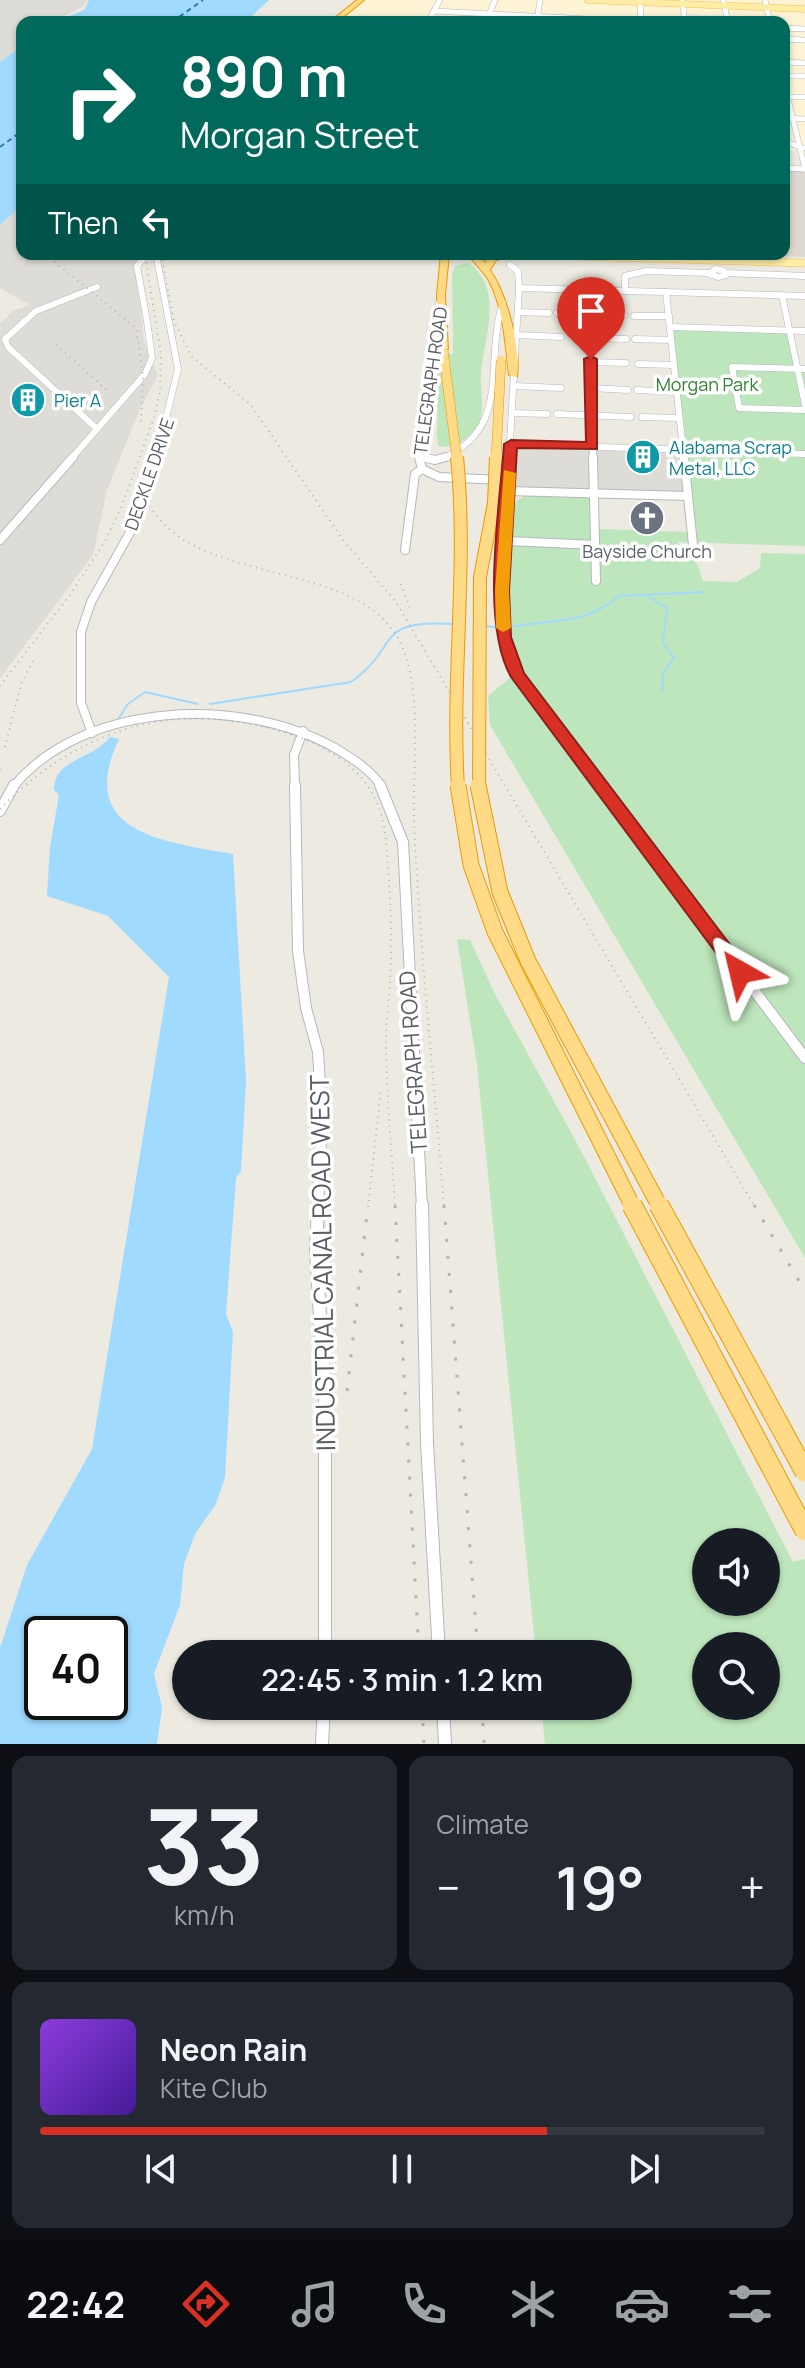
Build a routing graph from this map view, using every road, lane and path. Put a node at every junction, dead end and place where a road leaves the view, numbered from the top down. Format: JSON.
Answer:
{"nodes":[{"id":1,"x":361,"y":0,"type":"edge"},
{"id":2,"x":370,"y":0,"type":"edge"},
{"id":3,"x":440,"y":0,"type":"edge"},
{"id":4,"x":495,"y":0,"type":"edge"},
{"id":5,"x":588,"y":0,"type":"edge"},
{"id":6,"x":596,"y":0,"type":"edge"},
{"id":7,"x":640,"y":1,"type":"edge"},
{"id":8,"x":682,"y":2,"type":"edge"},
{"id":9,"x":724,"y":3,"type":"edge"},
{"id":10,"x":766,"y":4,"type":"edge"},
{"id":11,"x":805,"y":9,"type":"edge"},
{"id":12,"x":434,"y":11,"type":"junction"},
{"id":13,"x":488,"y":15,"type":"junction"},
{"id":14,"x":341,"y":16,"type":"edge"},
{"id":15,"x":350,"y":16,"type":"edge"},
{"id":16,"x":431,"y":16,"type":"edge"},
{"id":17,"x":498,"y":16,"type":"edge"},
{"id":18,"x":790,"y":110,"type":"edge"},
{"id":19,"x":790,"y":119,"type":"edge"},
{"id":20,"x":793,"y":119,"type":"junction"},
{"id":21,"x":805,"y":119,"type":"edge"},
{"id":22,"x":798,"y":137,"type":"junction"},
{"id":23,"x":805,"y":137,"type":"edge"},
{"id":24,"x":790,"y":138,"type":"edge"},
{"id":25,"x":802,"y":148,"type":"edge"},
{"id":26,"x":805,"y":169,"type":"edge"},
{"id":27,"x":142,"y":260,"type":"edge"},
{"id":28,"x":157,"y":260,"type":"edge"},
{"id":29,"x":444,"y":260,"type":"edge"},
{"id":30,"x":472,"y":260,"type":"edge"},
{"id":31,"x":477,"y":260,"type":"edge"},
{"id":32,"x":492,"y":260,"type":"edge"},
{"id":33,"x":715,"y":260,"type":"joint"},
{"id":34,"x":733,"y":260,"type":"edge"},
{"id":35,"x":785,"y":260,"type":"edge"},
{"id":36,"x":745,"y":261,"type":"junction"},
{"id":37,"x":805,"y":261,"type":"edge"},
{"id":38,"x":510,"y":265,"type":"dead end"},
{"id":39,"x":486,"y":269,"type":"junction"},
{"id":40,"x":717,"y":273,"type":"junction"},
{"id":41,"x":805,"y":276,"type":"edge"},
{"id":42,"x":97,"y":287,"type":"dead end"},
{"id":43,"x":519,"y":288,"type":"junction"},
{"id":44,"x":588,"y":290,"type":"junction"},
{"id":45,"x":625,"y":291,"type":"junction"},
{"id":46,"x":666,"y":292,"type":"junction"},
{"id":47,"x":721,"y":294,"type":"junction"},
{"id":48,"x":441,"y":295,"type":"junction"},
{"id":49,"x":782,"y":295,"type":"junction"},
{"id":50,"x":805,"y":296,"type":"edge"},
{"id":51,"x":503,"y":303,"type":"junction"},
{"id":52,"x":518,"y":312,"type":"junction"},
{"id":53,"x":549,"y":313,"type":"dead end"},
{"id":54,"x":557,"y":313,"type":"dead end"},
{"id":55,"x":589,"y":314,"type":"junction"},
{"id":56,"x":624,"y":315,"type":"dead end"},
{"id":57,"x":634,"y":316,"type":"dead end"},
{"id":58,"x":669,"y":316,"type":"junction"},
{"id":59,"x":670,"y":327,"type":"junction"},
{"id":60,"x":789,"y":331,"type":"junction"},
{"id":61,"x":805,"y":331,"type":"edge"},
{"id":62,"x":517,"y":335,"type":"junction"},
{"id":63,"x":561,"y":337,"type":"dead end"},
{"id":64,"x":590,"y":338,"type":"junction"},
{"id":65,"x":626,"y":339,"type":"dead end"},
{"id":66,"x":635,"y":339,"type":"dead end"},
{"id":67,"x":671,"y":340,"type":"junction"},
{"id":68,"x":591,"y":362,"type":"junction"},
{"id":69,"x":626,"y":363,"type":"dead end"},
{"id":70,"x":638,"y":364,"type":"dead end"},
{"id":71,"x":674,"y":365,"type":"junction"},
{"id":72,"x":801,"y":369,"type":"edge"},
{"id":73,"x":514,"y":380,"type":"junction"},
{"id":74,"x":561,"y":388,"type":"dead end"},
{"id":75,"x":592,"y":388,"type":"junction"},
{"id":76,"x":628,"y":390,"type":"dead end"},
{"id":77,"x":637,"y":390,"type":"dead end"},
{"id":78,"x":677,"y":392,"type":"junction"},
{"id":79,"x":805,"y":408,"type":"edge"},
{"id":80,"x":513,"y":413,"type":"junction"},
{"id":81,"x":547,"y":414,"type":"dead end"},
{"id":82,"x":557,"y":414,"type":"dead end"},
{"id":83,"x":592,"y":415,"type":"junction"},
{"id":84,"x":631,"y":417,"type":"dead end"},
{"id":85,"x":642,"y":417,"type":"dead end"},
{"id":86,"x":679,"y":418,"type":"junction"},
{"id":87,"x":96,"y":428,"type":"junction"},
{"id":88,"x":511,"y":444,"type":"junction"},
{"id":89,"x":592,"y":447,"type":"junction"},
{"id":90,"x":683,"y":450,"type":"junction"},
{"id":91,"x":418,"y":453,"type":"junction"},
{"id":92,"x":805,"y":454,"type":"edge"},
{"id":93,"x":510,"y":465,"type":"junction"},
{"id":94,"x":422,"y":469,"type":"junction"},
{"id":95,"x":486,"y":478,"type":"junction"},
{"id":96,"x":508,"y":489,"type":"junction"},
{"id":97,"x":594,"y":493,"type":"junction"},
{"id":98,"x":688,"y":496,"type":"junction"},
{"id":99,"x":0,"y":540,"type":"edge"},
{"id":100,"x":506,"y":541,"type":"junction"},
{"id":101,"x":595,"y":545,"type":"junction"},
{"id":102,"x":693,"y":545,"type":"dead end"},
{"id":103,"x":405,"y":550,"type":"dead end"},
{"id":104,"x":596,"y":581,"type":"dead end"},
{"id":105,"x":303,"y":731,"type":"junction"},
{"id":106,"x":92,"y":733,"type":"junction"},
{"id":107,"x":0,"y":811,"type":"edge"},
{"id":108,"x":805,"y":1058,"type":"edge"},
{"id":109,"x":805,"y":1472,"type":"edge"},
{"id":110,"x":805,"y":1531,"type":"edge"},
{"id":111,"x":325,"y":1640,"type":"edge"},
{"id":112,"x":438,"y":1640,"type":"edge"},
{"id":113,"x":323,"y":1720,"type":"edge"},
{"id":114,"x":444,"y":1720,"type":"edge"},
{"id":115,"x":322,"y":1744,"type":"edge"},
{"id":116,"x":445,"y":1744,"type":"edge"}],
"edges":[{"from":1,"to":14,"type":"highway"},
{"from":2,"to":15,"type":"highway"},
{"from":3,"to":12,"type":"street"},
{"from":4,"to":13,"type":"street"},
{"from":5,"to":6,"type":"main road"},
{"from":6,"to":7,"type":"main road"},
{"from":7,"to":8,"type":"main road"},
{"from":8,"to":9,"type":"main road"},
{"from":9,"to":10,"type":"main road"},
{"from":10,"to":11,"type":"main road"},
{"from":12,"to":13,"type":"street"},
{"from":12,"to":16,"type":"street"},
{"from":13,"to":17,"type":"street"},
{"from":18,"to":20,"type":"street"},
{"from":19,"to":20,"type":"street"},
{"from":20,"to":21,"type":"street"},
{"from":20,"to":22,"type":"street"},
{"from":22,"to":23,"type":"street"},
{"from":22,"to":24,"type":"street"},
{"from":22,"to":25,"type":"street"},
{"from":25,"to":26,"type":"street"},
{"from":27,"to":87,"type":"street","bridge":true},
{"from":28,"to":106,"type":"street","name":"DECKLE DRIVE"},
{"from":29,"to":48,"type":"highway","name":"TELEGRAPH ROAD"},
{"from":30,"to":39,"type":"highway"},
{"from":31,"to":39,"type":"highway"},
{"from":32,"to":39,"type":"highway"},
{"from":33,"to":36,"type":"main road"},
{"from":33,"to":40,"type":"street"},
{"from":34,"to":36,"type":"main road"},
{"from":35,"to":37,"type":"main road"},
{"from":36,"to":37,"type":"main road"},
{"from":38,"to":43,"type":"street"},
{"from":39,"to":51,"type":"highway"},
{"from":40,"to":41,"type":"street"},
{"from":40,"to":45,"type":"street"},
{"from":40,"to":47,"type":"street"},
{"from":42,"to":87,"type":"street"},
{"from":43,"to":44,"type":"street"},
{"from":43,"to":52,"type":"street"},
{"from":44,"to":45,"type":"street"},
{"from":44,"to":55,"type":"street"},
{"from":45,"to":46,"type":"street"},
{"from":46,"to":47,"type":"street"},
{"from":46,"to":58,"type":"street"},
{"from":47,"to":49,"type":"street"},
{"from":48,"to":91,"type":"street","name":"TELEGRAPH ROAD"},
{"from":48,"to":110,"type":"highway","bridge":true},
{"from":49,"to":50,"type":"street"},
{"from":49,"to":60,"type":"street"},
{"from":51,"to":73,"type":"highway"},
{"from":51,"to":91,"type":"street"},
{"from":51,"to":109,"type":"highway","bridge":true},
{"from":52,"to":53,"type":"street"},
{"from":52,"to":62,"type":"street"},
{"from":54,"to":55,"type":"street"},
{"from":55,"to":56,"type":"street"},
{"from":55,"to":64,"type":"street"},
{"from":57,"to":58,"type":"street"},
{"from":58,"to":59,"type":"street"},
{"from":59,"to":60,"type":"street"},
{"from":59,"to":67,"type":"street"},
{"from":60,"to":61,"type":"street"},
{"from":60,"to":72,"type":"street"},
{"from":62,"to":63,"type":"street"},
{"from":62,"to":73,"type":"street"},
{"from":64,"to":65,"type":"street"},
{"from":64,"to":68,"type":"street"},
{"from":66,"to":67,"type":"street"},
{"from":67,"to":71,"type":"street"},
{"from":68,"to":69,"type":"street"},
{"from":68,"to":75,"type":"street"},
{"from":70,"to":71,"type":"street"},
{"from":71,"to":78,"type":"street"},
{"from":72,"to":79,"type":"street"},
{"from":72,"to":79,"type":"street"},
{"from":73,"to":74,"type":"street"},
{"from":73,"to":80,"type":"street"},
{"from":75,"to":76,"type":"street"},
{"from":75,"to":83,"type":"street"},
{"from":77,"to":78,"type":"street"},
{"from":78,"to":86,"type":"street"},
{"from":80,"to":81,"type":"street"},
{"from":80,"to":88,"type":"street"},
{"from":82,"to":83,"type":"street"},
{"from":83,"to":84,"type":"street"},
{"from":83,"to":89,"type":"street"},
{"from":85,"to":86,"type":"street"},
{"from":86,"to":90,"type":"street"},
{"from":87,"to":99,"type":"street"},
{"from":88,"to":89,"type":"street"},
{"from":88,"to":93,"type":"street"},
{"from":89,"to":90,"type":"street"},
{"from":89,"to":97,"type":"street"},
{"from":90,"to":92,"type":"street"},
{"from":90,"to":98,"type":"street"},
{"from":91,"to":94,"type":"street","name":"TELEGRAPH ROAD"},
{"from":93,"to":95,"type":"street"},
{"from":93,"to":96,"type":"street"},
{"from":94,"to":95,"type":"street"},
{"from":94,"to":103,"type":"street","name":"TELEGRAPH ROAD"},
{"from":95,"to":96,"type":"street"},
{"from":96,"to":97,"type":"street"},
{"from":96,"to":100,"type":"street"},
{"from":97,"to":98,"type":"street"},
{"from":97,"to":101,"type":"street"},
{"from":98,"to":102,"type":"street"},
{"from":100,"to":101,"type":"street"},
{"from":100,"to":108,"type":"street"},
{"from":101,"to":104,"type":"street"},
{"from":105,"to":106,"type":"street","name":"TELEGRAPH ROAD"},
{"from":105,"to":111,"type":"street","name":"INDUSTRIAL CANAL ROAD WEST"},
{"from":105,"to":112,"type":"street","name":"TELEGRAPH ROAD"},
{"from":106,"to":107,"type":"street","name":"TELEGRAPH ROAD"},
{"from":113,"to":115,"type":"street"},
{"from":114,"to":116,"type":"street"}]}
